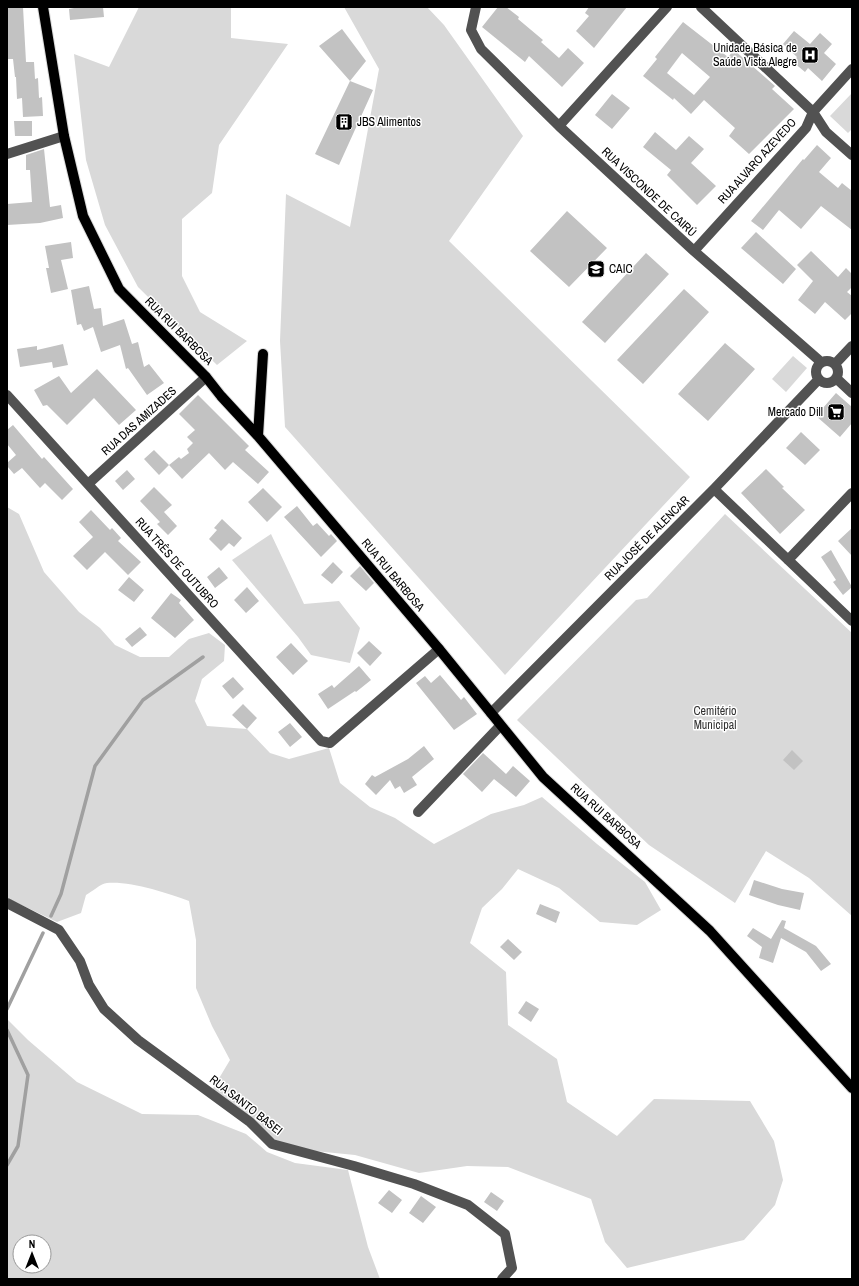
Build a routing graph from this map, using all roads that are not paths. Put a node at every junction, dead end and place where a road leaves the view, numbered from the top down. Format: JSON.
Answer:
{"nodes":[{"id":1,"x":43,"y":7,"type":"edge"},
{"id":2,"x":476,"y":7,"type":"edge"},
{"id":3,"x":667,"y":7,"type":"edge"},
{"id":4,"x":701,"y":7,"type":"edge"},
{"id":5,"x":852,"y":69,"type":"edge"},
{"id":6,"x":813,"y":112,"type":"junction"},
{"id":7,"x":558,"y":126,"type":"junction"},
{"id":8,"x":64,"y":136,"type":"junction"},
{"id":9,"x":7,"y":154,"type":"edge"},
{"id":10,"x":852,"y":156,"type":"edge"},
{"id":11,"x":694,"y":251,"type":"junction"},
{"id":12,"x":852,"y":346,"type":"edge"},
{"id":13,"x":263,"y":354,"type":"dead end"},
{"id":14,"x":821,"y":362,"type":"junction"},
{"id":15,"x":835,"y":364,"type":"junction"},
{"id":16,"x":206,"y":377,"type":"junction"},
{"id":17,"x":836,"y":378,"type":"junction"},
{"id":18,"x":819,"y":379,"type":"junction"},
{"id":19,"x":852,"y":393,"type":"edge"},
{"id":20,"x":7,"y":395,"type":"edge"},
{"id":21,"x":258,"y":436,"type":"junction"},
{"id":22,"x":88,"y":484,"type":"junction"},
{"id":23,"x":714,"y":489,"type":"junction"},
{"id":24,"x":852,"y":493,"type":"edge"},
{"id":25,"x":788,"y":560,"type":"junction"},
{"id":26,"x":852,"y":621,"type":"edge"},
{"id":27,"x":439,"y":649,"type":"junction"},
{"id":28,"x":491,"y":713,"type":"junction"},
{"id":29,"x":500,"y":726,"type":"junction"},
{"id":30,"x":418,"y":812,"type":"dead end"},
{"id":31,"x":7,"y":903,"type":"edge"},
{"id":32,"x":852,"y":1088,"type":"edge"},
{"id":33,"x":502,"y":1279,"type":"edge"}],
"edges":[{"from":1,"to":8,"type":"main road","name":"RUA RUI BARBOSA"},
{"from":2,"to":7,"type":"street","name":"RUA VISCONDE DE CAIRÚ"},
{"from":3,"to":7,"type":"street"},
{"from":4,"to":6,"type":"street"},
{"from":5,"to":6,"type":"street","name":"RUA ALVARO AZEVEDO"},
{"from":6,"to":10,"type":"street"},
{"from":6,"to":11,"type":"street","name":"RUA ALVARO AZEVEDO"},
{"from":7,"to":11,"type":"street","name":"RUA VISCONDE DE CAIRÚ"},
{"from":8,"to":9,"type":"street"},
{"from":8,"to":16,"type":"main road","name":"RUA RUI BARBOSA"},
{"from":11,"to":14,"type":"street","name":"RUA VISCONDE DE CAIRÚ"},
{"from":12,"to":15,"type":"street"},
{"from":13,"to":21,"type":"main road"},
{"from":14,"to":15,"type":"street"},
{"from":14,"to":18,"type":"street"},
{"from":15,"to":17,"type":"street"},
{"from":16,"to":21,"type":"main road","name":"RUA RUI BARBOSA"},
{"from":16,"to":22,"type":"street","name":"RUA DAS AMIZADES"},
{"from":17,"to":18,"type":"street"},
{"from":17,"to":19,"type":"street"},
{"from":18,"to":23,"type":"street","name":"RUA JOSÉ DE ALENCAR"},
{"from":20,"to":22,"type":"street","name":"RUA TRÊS DE OUTUBRO"},
{"from":21,"to":27,"type":"main road","name":"RUA RUI BARBOSA"},
{"from":22,"to":27,"type":"street","name":"RUA TRÊS DE OUTUBRO"},
{"from":23,"to":25,"type":"street"},
{"from":23,"to":28,"type":"street","name":"RUA JOSÉ DE ALENCAR"},
{"from":24,"to":25,"type":"street"},
{"from":25,"to":26,"type":"street"},
{"from":27,"to":28,"type":"main road","name":"RUA RUI BARBOSA"},
{"from":28,"to":29,"type":"main road","name":"RUA RUI BARBOSA"},
{"from":29,"to":30,"type":"street"},
{"from":29,"to":32,"type":"main road","name":"RUA RUI BARBOSA"},
{"from":31,"to":33,"type":"street","name":"RUA SANTO BASEI"}]}
